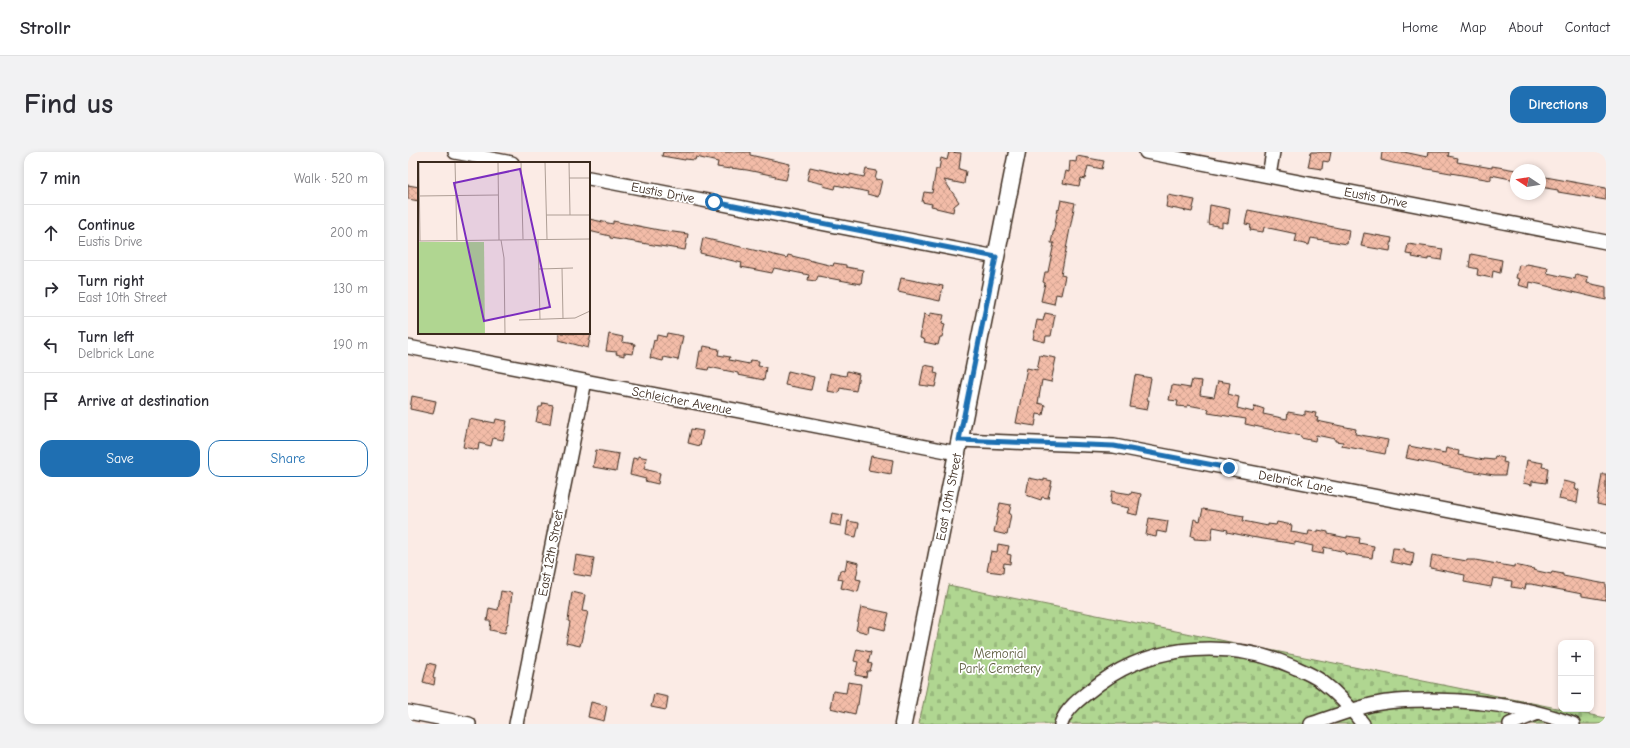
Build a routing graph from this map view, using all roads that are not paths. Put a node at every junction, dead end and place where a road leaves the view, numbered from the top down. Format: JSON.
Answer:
{"nodes":[{"id":1,"x":455,"y":152,"type":"edge"},
{"id":2,"x":1017,"y":152,"type":"edge"},
{"id":3,"x":1146,"y":152,"type":"edge"},
{"id":4,"x":1273,"y":152,"type":"edge"},
{"id":5,"x":507,"y":162,"type":"edge"},
{"id":6,"x":1269,"y":176,"type":"junction"},
{"id":7,"x":590,"y":178,"type":"edge"},
{"id":8,"x":1606,"y":242,"type":"edge"},
{"id":9,"x":996,"y":257,"type":"junction"},
{"id":10,"x":408,"y":347,"type":"edge"},
{"id":11,"x":585,"y":381,"type":"junction"},
{"id":12,"x":958,"y":447,"type":"junction"},
{"id":13,"x":1606,"y":541,"type":"edge"},
{"id":14,"x":1353,"y":710,"type":"junction"},
{"id":15,"x":408,"y":712,"type":"edge"},
{"id":16,"x":1538,"y":713,"type":"junction"},
{"id":17,"x":469,"y":724,"type":"edge"},
{"id":18,"x":516,"y":724,"type":"edge"},
{"id":19,"x":903,"y":724,"type":"edge"},
{"id":20,"x":1061,"y":724,"type":"edge"},
{"id":21,"x":1311,"y":724,"type":"edge"},
{"id":22,"x":1363,"y":724,"type":"edge"},
{"id":23,"x":1510,"y":724,"type":"edge"},
{"id":24,"x":1573,"y":724,"type":"edge"}],
"edges":[{"from":1,"to":5,"type":"street"},
{"from":2,"to":9,"type":"main road","name":"East 10th Street"},
{"from":3,"to":6,"type":"street","name":"Eustis Drive"},
{"from":4,"to":6,"type":"street"},
{"from":6,"to":8,"type":"street","name":"Eustis Drive"},
{"from":7,"to":9,"type":"street","name":"Eustis Drive"},
{"from":9,"to":12,"type":"main road","name":"East 10th Street"},
{"from":10,"to":11,"type":"street","name":"Schleicher Avenue"},
{"from":11,"to":12,"type":"street","name":"Schleicher Avenue"},
{"from":11,"to":18,"type":"street","name":"East 12th Street"},
{"from":12,"to":13,"type":"street","name":"Delbrick Lane"},
{"from":12,"to":19,"type":"main road","name":"East 10th Street"},
{"from":14,"to":16,"type":"street"},
{"from":14,"to":20,"type":"street"},
{"from":14,"to":21,"type":"street"},
{"from":14,"to":22,"type":"street"},
{"from":15,"to":17,"type":"street"},
{"from":16,"to":23,"type":"street"},
{"from":16,"to":24,"type":"street"}]}
